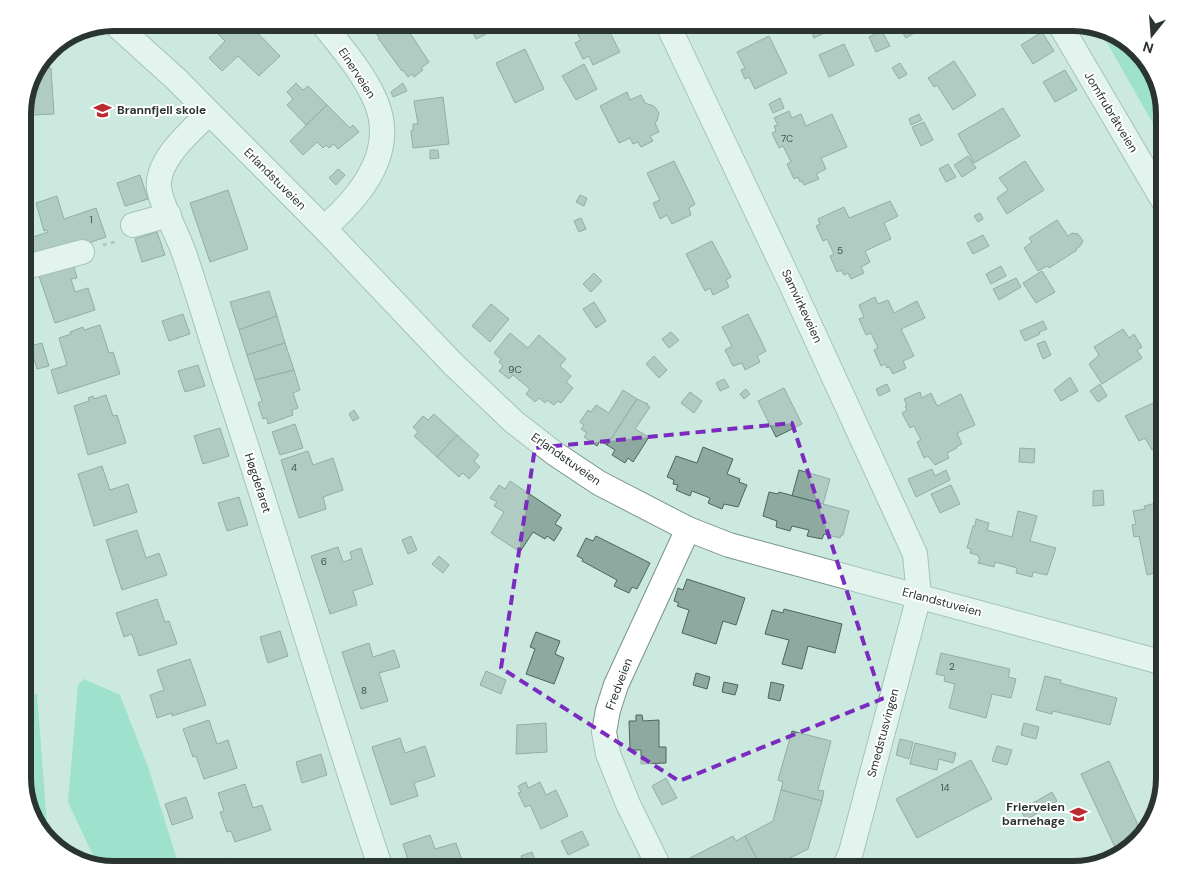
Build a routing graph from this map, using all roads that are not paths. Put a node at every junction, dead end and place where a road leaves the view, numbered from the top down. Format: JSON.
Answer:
{"nodes":[{"id":1,"x":124,"y":31,"type":"edge"},
{"id":2,"x":328,"y":31,"type":"edge"},
{"id":3,"x":670,"y":31,"type":"edge"},
{"id":4,"x":1064,"y":31,"type":"edge"},
{"id":5,"x":210,"y":113,"type":"junction"},
{"id":6,"x":1156,"y":188,"type":"edge"},
{"id":7,"x":169,"y":215,"type":"junction"},
{"id":8,"x":133,"y":225,"type":"road end"},
{"id":9,"x":324,"y":228,"type":"junction"},
{"id":10,"x":82,"y":252,"type":"road end"},
{"id":11,"x":31,"y":266,"type":"edge"},
{"id":12,"x":688,"y":529,"type":"junction"},
{"id":13,"x":919,"y":596,"type":"junction"},
{"id":14,"x":1156,"y":660,"type":"edge"},
{"id":15,"x":379,"y":861,"type":"edge"},
{"id":16,"x":656,"y":861,"type":"edge"},
{"id":17,"x":847,"y":861,"type":"edge"}],
"edges":[{"from":1,"to":5,"type":"street","name":"Erlandstuveien"},
{"from":2,"to":9,"type":"street","name":"Einerveien"},
{"from":3,"to":13,"type":"street","name":"Samvirkeveien"},
{"from":4,"to":6,"type":"street","name":"Jomfrubråtveien"},
{"from":5,"to":7,"type":"street","name":"Høgdefaret"},
{"from":5,"to":9,"type":"street","name":"Erlandstuveien"},
{"from":7,"to":8,"type":"street"},
{"from":7,"to":15,"type":"street","name":"Høgdefaret"},
{"from":9,"to":12,"type":"street","name":"Erlandstuveien"},
{"from":10,"to":11,"type":"street"},
{"from":12,"to":13,"type":"street","name":"Erlandstuveien"},
{"from":12,"to":16,"type":"street","name":"Fredveien"},
{"from":13,"to":14,"type":"street","name":"Erlandstuveien"},
{"from":13,"to":17,"type":"street","name":"Smedstusvingen"}]}
